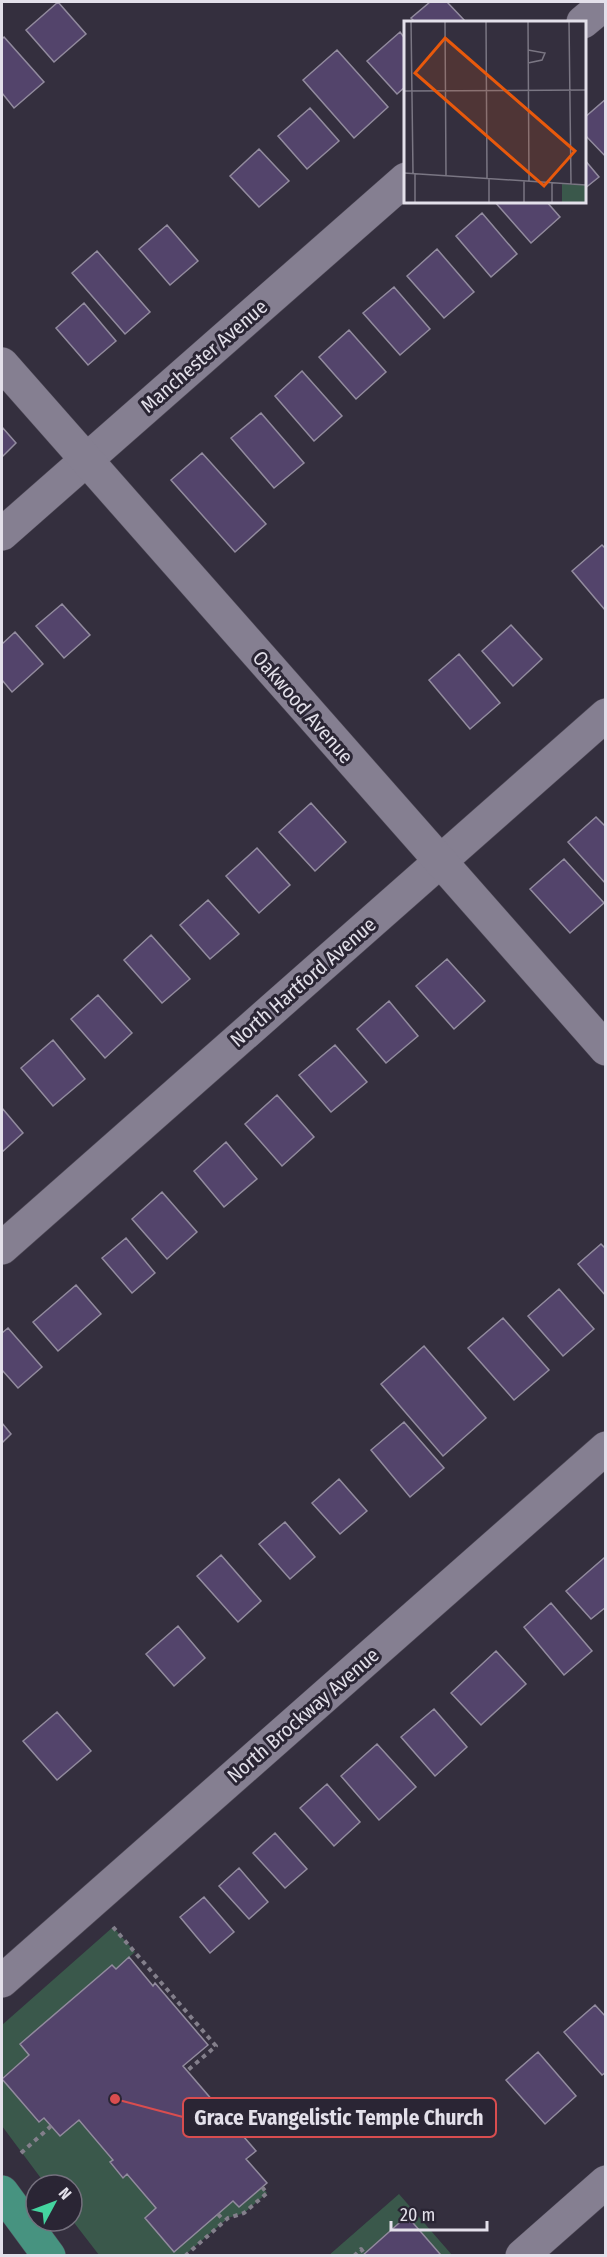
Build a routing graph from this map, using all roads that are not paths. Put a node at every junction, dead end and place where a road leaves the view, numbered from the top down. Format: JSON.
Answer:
{"nodes":[{"id":1,"x":606,"y":3,"type":"edge"},
{"id":2,"x":584,"y":21,"type":"edge"},
{"id":3,"x":404,"y":181,"type":"edge"},
{"id":4,"x":2,"y":364,"type":"edge"},
{"id":5,"x":86,"y":459,"type":"junction"},
{"id":6,"x":2,"y":534,"type":"edge"},
{"id":7,"x":606,"y":715,"type":"edge"},
{"id":8,"x":440,"y":861,"type":"junction"},
{"id":9,"x":606,"y":1049,"type":"edge"},
{"id":10,"x":2,"y":1248,"type":"edge"},
{"id":11,"x":606,"y":1448,"type":"edge"},
{"id":12,"x":2,"y":1981,"type":"edge"},
{"id":13,"x":606,"y":2182,"type":"edge"},
{"id":14,"x":2,"y":2192,"type":"edge"},
{"id":15,"x":49,"y":2256,"type":"edge"},
{"id":16,"x":522,"y":2256,"type":"edge"}],
"edges":[{"from":1,"to":2,"type":"street"},
{"from":3,"to":5,"type":"street","name":"Manchester Avenue"},
{"from":4,"to":5,"type":"street","name":"Oakwood Avenue"},
{"from":5,"to":6,"type":"street","name":"Manchester Avenue"},
{"from":5,"to":8,"type":"street","name":"Oakwood Avenue"},
{"from":7,"to":8,"type":"street","name":"North Hartford Avenue"},
{"from":8,"to":9,"type":"street","name":"Oakwood Avenue"},
{"from":8,"to":10,"type":"street","name":"North Hartford Avenue"},
{"from":11,"to":12,"type":"street","name":"North Brockway Avenue"},
{"from":13,"to":16,"type":"street"},
{"from":14,"to":15,"type":"main road"}]}
